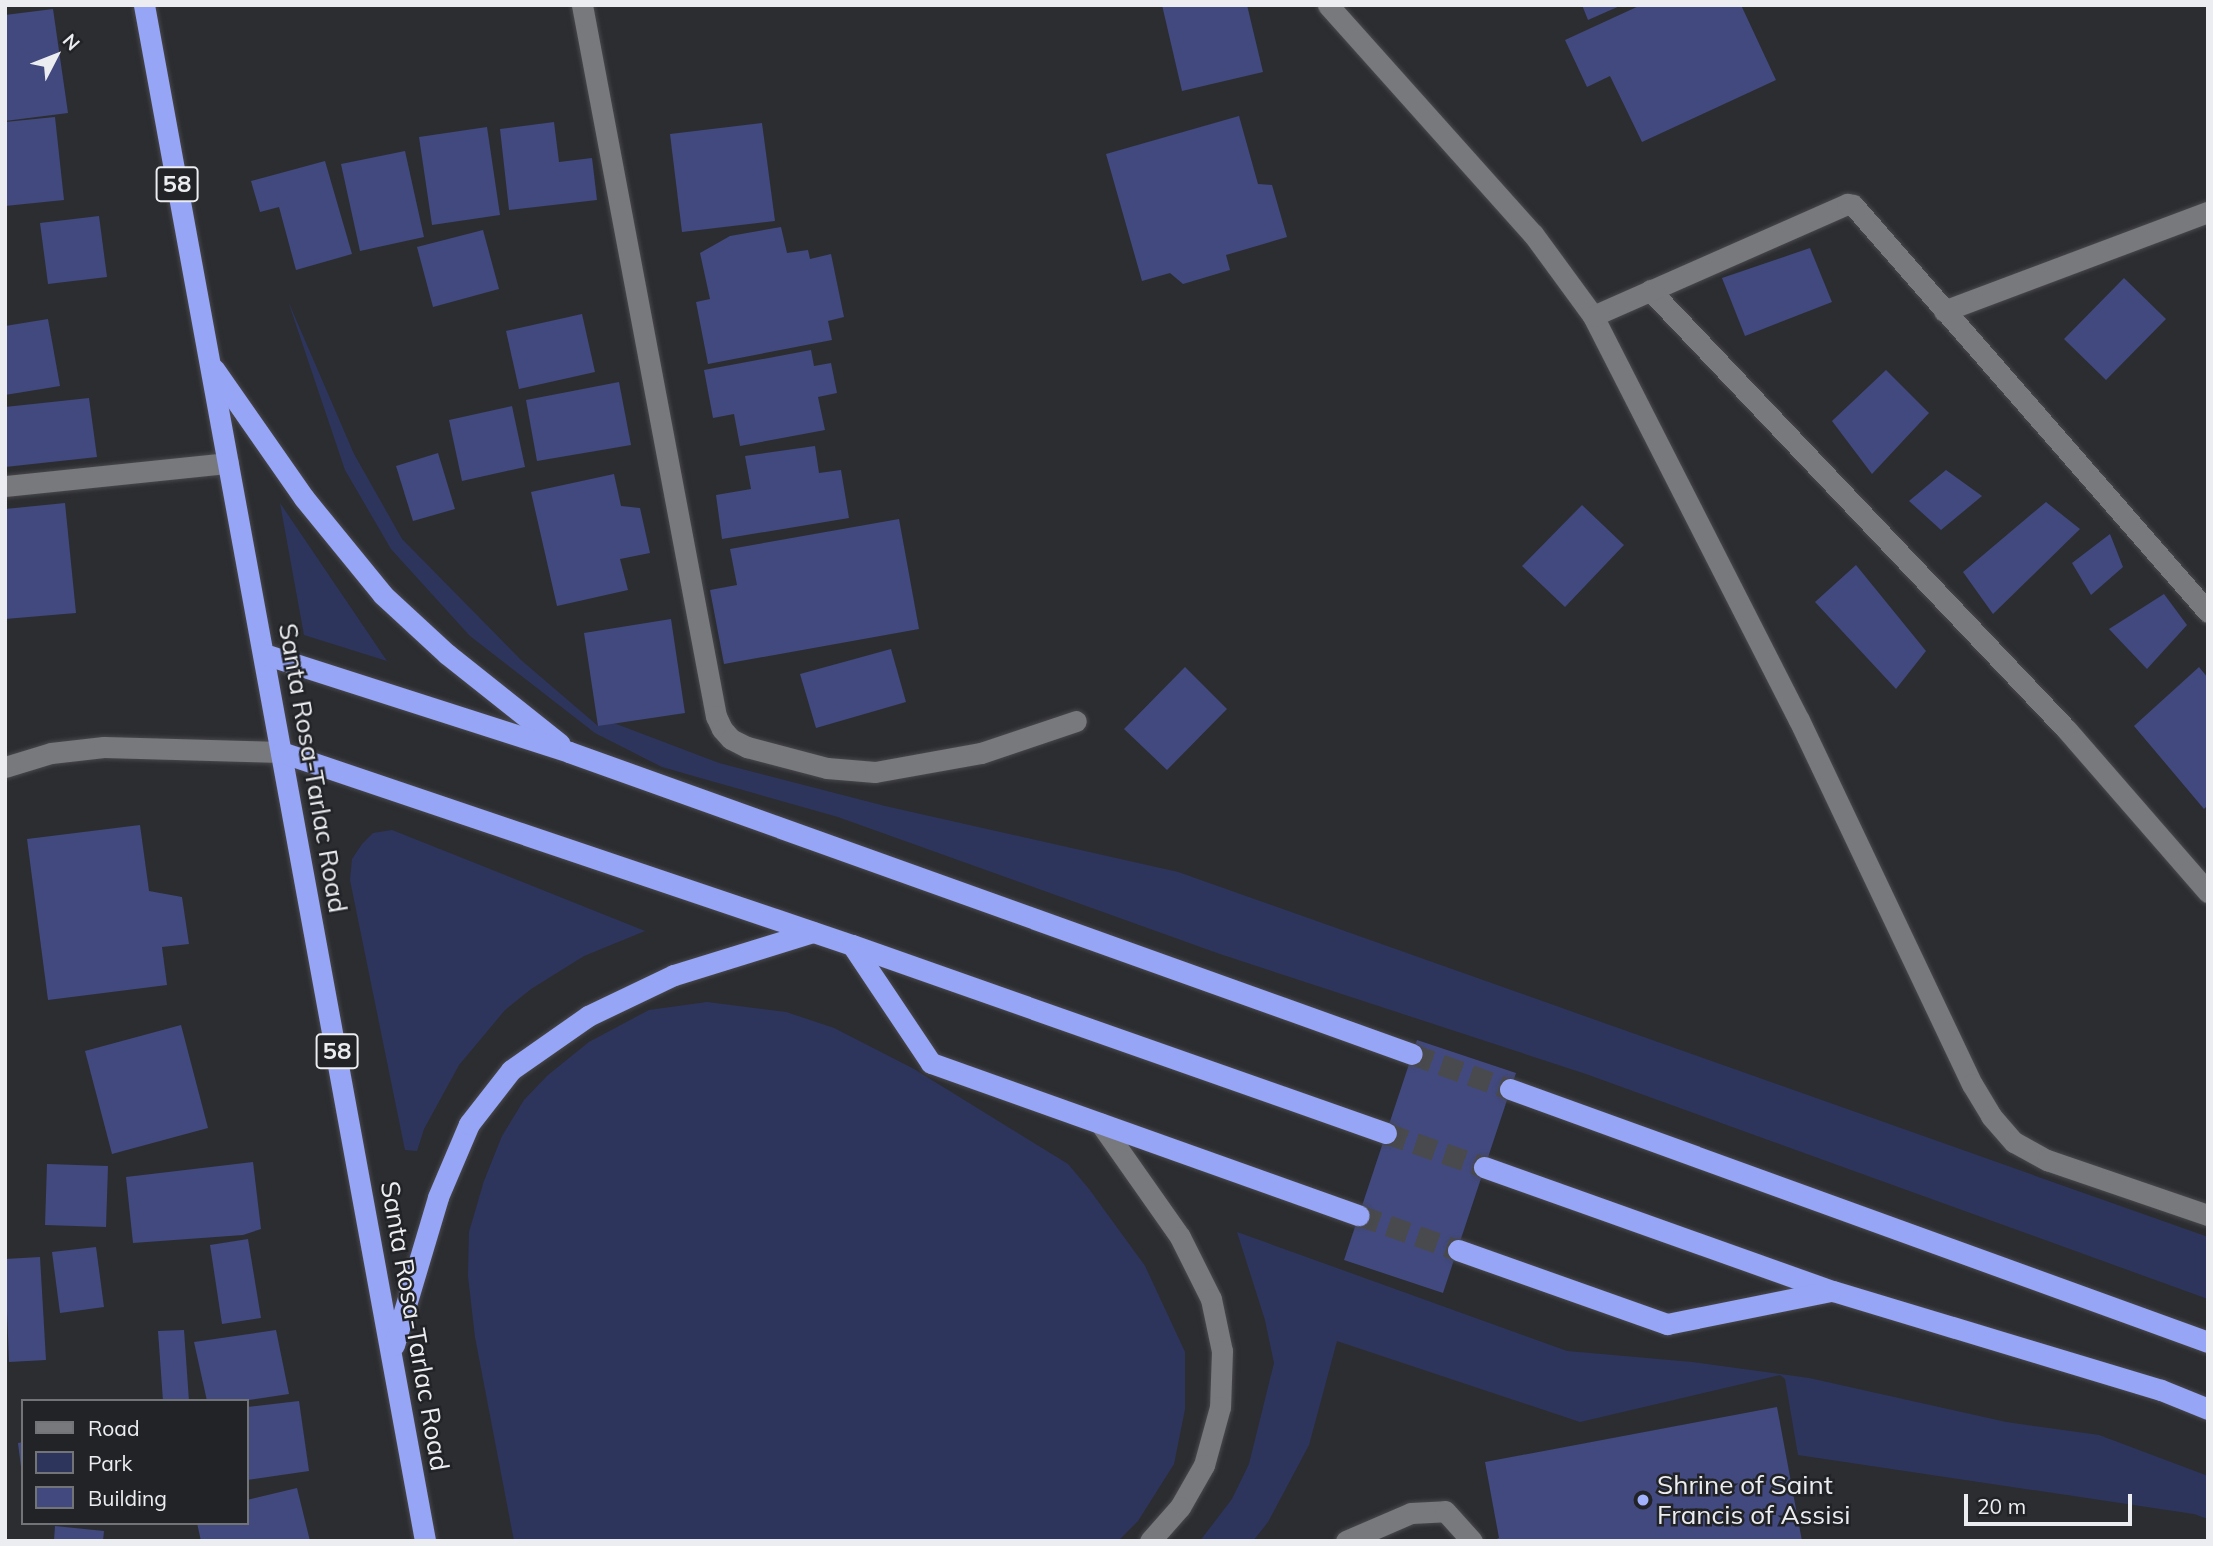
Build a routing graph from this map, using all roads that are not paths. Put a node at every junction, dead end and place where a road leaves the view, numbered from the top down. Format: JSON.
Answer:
{"nodes":[{"id":1,"x":144,"y":5,"type":"edge"},
{"id":2,"x":582,"y":5,"type":"edge"},
{"id":3,"x":1328,"y":5,"type":"edge"},
{"id":4,"x":2208,"y":212,"type":"edge"},
{"id":5,"x":1650,"y":290,"type":"junction"},
{"id":6,"x":1944,"y":311,"type":"junction"},
{"id":7,"x":1593,"y":316,"type":"junction"},
{"id":8,"x":209,"y":363,"type":"junction"},
{"id":9,"x":228,"y":463,"type":"junction"},
{"id":10,"x":5,"y":486,"type":"edge"},
{"id":11,"x":2208,"y":612,"type":"edge"},
{"id":12,"x":264,"y":653,"type":"junction"},
{"id":13,"x":1076,"y":721,"type":"dead end"},
{"id":14,"x":281,"y":752,"type":"junction"},
{"id":15,"x":569,"y":752,"type":"junction"},
{"id":16,"x":5,"y":767,"type":"edge"},
{"id":17,"x":2208,"y":892,"type":"edge"},
{"id":18,"x":813,"y":932,"type":"junction"},
{"id":19,"x":852,"y":945,"type":"junction"},
{"id":20,"x":1412,"y":1054,"type":"tunnel mouth"},
{"id":21,"x":1510,"y":1089,"type":"tunnel mouth"},
{"id":22,"x":1100,"y":1123,"type":"junction"},
{"id":23,"x":1386,"y":1133,"type":"tunnel mouth"},
{"id":24,"x":1484,"y":1167,"type":"tunnel mouth"},
{"id":25,"x":1359,"y":1215,"type":"tunnel mouth"},
{"id":26,"x":2208,"y":1215,"type":"edge"},
{"id":27,"x":1458,"y":1250,"type":"tunnel mouth"},
{"id":28,"x":1833,"y":1291,"type":"junction"},
{"id":29,"x":2208,"y":1342,"type":"edge"},
{"id":30,"x":392,"y":1350,"type":"junction"},
{"id":31,"x":2208,"y":1409,"type":"edge"},
{"id":32,"x":425,"y":1541,"type":"edge"},
{"id":33,"x":1150,"y":1541,"type":"edge"},
{"id":34,"x":1346,"y":1541,"type":"edge"},
{"id":35,"x":1472,"y":1541,"type":"edge"}],
"edges":[{"from":1,"to":8,"type":"highway","name":"Santa Rosa-Tarlac Road","number":"58"},
{"from":2,"to":13,"type":"street"},
{"from":3,"to":7,"type":"street"},
{"from":4,"to":6,"type":"street"},
{"from":5,"to":6,"type":"street"},
{"from":5,"to":7,"type":"street"},
{"from":5,"to":17,"type":"street"},
{"from":6,"to":11,"type":"street"},
{"from":7,"to":26,"type":"street"},
{"from":8,"to":9,"type":"highway","name":"Santa Rosa-Tarlac Road","number":"58"},
{"from":8,"to":15,"type":"highway"},
{"from":9,"to":10,"type":"street"},
{"from":9,"to":12,"type":"highway","name":"Santa Rosa-Tarlac Road","number":"58"},
{"from":12,"to":14,"type":"highway","name":"Santa Rosa-Tarlac Road","number":"58"},
{"from":12,"to":15,"type":"highway"},
{"from":14,"to":16,"type":"street"},
{"from":14,"to":18,"type":"highway"},
{"from":14,"to":30,"type":"highway","name":"Santa Rosa-Tarlac Road","number":"58"},
{"from":15,"to":20,"type":"highway"},
{"from":18,"to":19,"type":"highway"},
{"from":18,"to":30,"type":"highway"},
{"from":19,"to":22,"type":"highway"},
{"from":19,"to":23,"type":"highway"},
{"from":21,"to":29,"type":"highway"},
{"from":22,"to":25,"type":"highway"},
{"from":22,"to":33,"type":"street"},
{"from":24,"to":28,"type":"highway"},
{"from":27,"to":28,"type":"highway"},
{"from":28,"to":31,"type":"highway"},
{"from":30,"to":32,"type":"highway","name":"Santa Rosa-Tarlac Road","number":"58"},
{"from":34,"to":35,"type":"street"}]}
